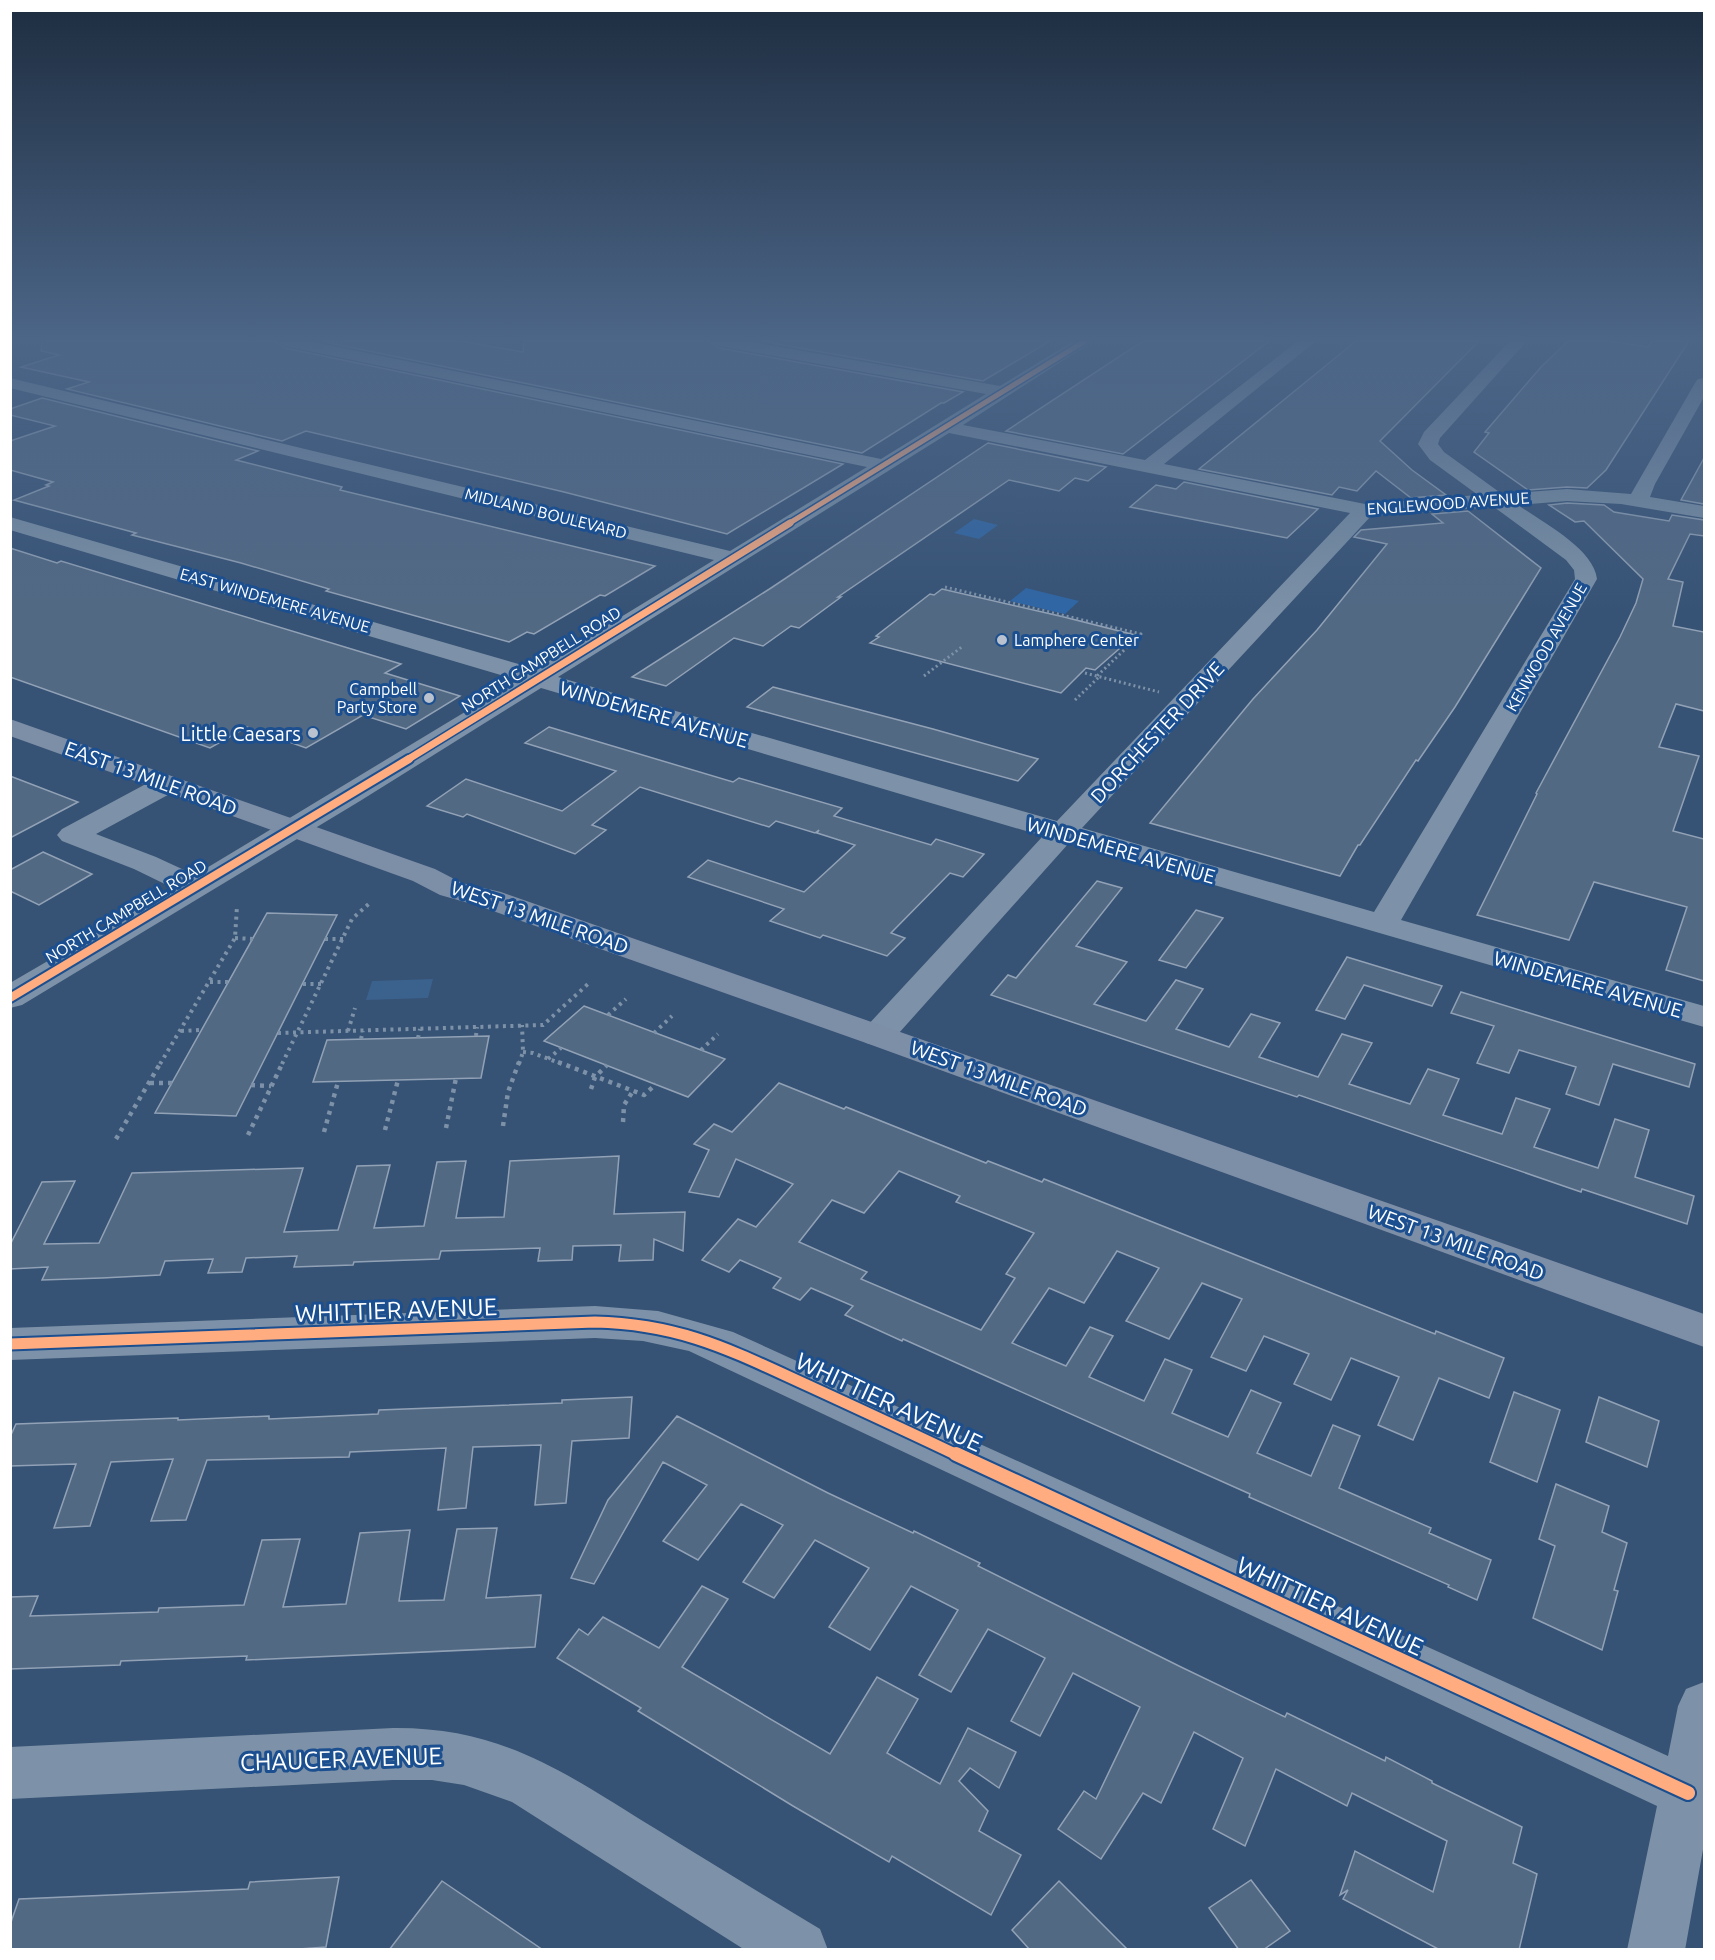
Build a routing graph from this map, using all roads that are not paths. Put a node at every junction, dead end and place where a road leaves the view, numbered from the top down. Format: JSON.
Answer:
{"nodes":[{"id":1,"x":214,"y":432,"type":"edge"},
{"id":2,"x":727,"y":432,"type":"edge"},
{"id":3,"x":938,"y":432,"type":"edge"},
{"id":4,"x":975,"y":432,"type":"edge"},
{"id":5,"x":1192,"y":432,"type":"edge"},
{"id":6,"x":1434,"y":432,"type":"edge"},
{"id":7,"x":1675,"y":432,"type":"edge"},
{"id":8,"x":884,"y":465,"type":"junction"},
{"id":9,"x":1150,"y":466,"type":"junction"},
{"id":10,"x":1639,"y":500,"type":"junction"},
{"id":11,"x":1498,"y":501,"type":"junction"},
{"id":12,"x":1365,"y":510,"type":"junction"},
{"id":13,"x":1704,"y":512,"type":"edge"},
{"id":14,"x":10,"y":523,"type":"edge"},
{"id":15,"x":732,"y":558,"type":"junction"},
{"id":16,"x":538,"y":679,"type":"junction"},
{"id":17,"x":10,"y":727,"type":"edge"},
{"id":18,"x":167,"y":784,"type":"junction"},
{"id":19,"x":292,"y":829,"type":"junction"},
{"id":20,"x":1063,"y":833,"type":"junction"},
{"id":21,"x":196,"y":887,"type":"junction"},
{"id":22,"x":1382,"y":925,"type":"junction"},
{"id":23,"x":19,"y":984,"type":"edge"},
{"id":24,"x":1704,"y":1017,"type":"edge"},
{"id":25,"x":878,"y":1035,"type":"junction"},
{"id":26,"x":1704,"y":1331,"type":"edge"},
{"id":27,"x":10,"y":1344,"type":"edge"},
{"id":28,"x":1704,"y":1706,"type":"edge"},
{"id":29,"x":10,"y":1773,"type":"edge"},
{"id":30,"x":1688,"y":1793,"type":"junction"},
{"id":31,"x":799,"y":1950,"type":"edge"},
{"id":32,"x":1656,"y":1950,"type":"edge"}],
"edges":[{"from":1,"to":15,"type":"street","name":"MIDLAND BOULEVARD"},
{"from":2,"to":8,"type":"street"},
{"from":3,"to":8,"type":"street","name":"NORTH CAMPBELL ROAD"},
{"from":4,"to":9,"type":"street","name":"ENGLEWOOD AVENUE"},
{"from":5,"to":9,"type":"street"},
{"from":6,"to":11,"type":"street","name":"KENWOOD AVENUE"},
{"from":7,"to":10,"type":"street"},
{"from":8,"to":15,"type":"street","name":"NORTH CAMPBELL ROAD"},
{"from":9,"to":12,"type":"street","name":"ENGLEWOOD AVENUE"},
{"from":10,"to":11,"type":"street","name":"ENGLEWOOD AVENUE"},
{"from":10,"to":13,"type":"street","name":"ENGLEWOOD AVENUE"},
{"from":11,"to":12,"type":"street","name":"ENGLEWOOD AVENUE"},
{"from":11,"to":22,"type":"street","name":"KENWOOD AVENUE"},
{"from":12,"to":20,"type":"street","name":"DORCHESTER DRIVE"},
{"from":14,"to":16,"type":"street","name":"EAST WINDEMERE AVENUE"},
{"from":15,"to":16,"type":"street","name":"NORTH CAMPBELL ROAD"},
{"from":16,"to":19,"type":"street","name":"NORTH CAMPBELL ROAD"},
{"from":16,"to":20,"type":"street","name":"WINDEMERE AVENUE"},
{"from":17,"to":18,"type":"main road","name":"EAST 13 MILE ROAD"},
{"from":18,"to":19,"type":"main road","name":"EAST 13 MILE ROAD"},
{"from":18,"to":21,"type":"street"},
{"from":19,"to":21,"type":"street","name":"NORTH CAMPBELL ROAD"},
{"from":19,"to":25,"type":"main road","name":"WEST 13 MILE ROAD"},
{"from":20,"to":22,"type":"street","name":"WINDEMERE AVENUE"},
{"from":20,"to":25,"type":"street","name":"DORCHESTER DRIVE"},
{"from":21,"to":23,"type":"street","name":"NORTH CAMPBELL ROAD"},
{"from":22,"to":24,"type":"street","name":"WINDEMERE AVENUE"},
{"from":25,"to":26,"type":"main road","name":"WEST 13 MILE ROAD"},
{"from":27,"to":30,"type":"street","name":"WHITTIER AVENUE"},
{"from":28,"to":30,"type":"street"},
{"from":29,"to":31,"type":"street","name":"CHAUCER AVENUE"},
{"from":30,"to":32,"type":"street"}]}
